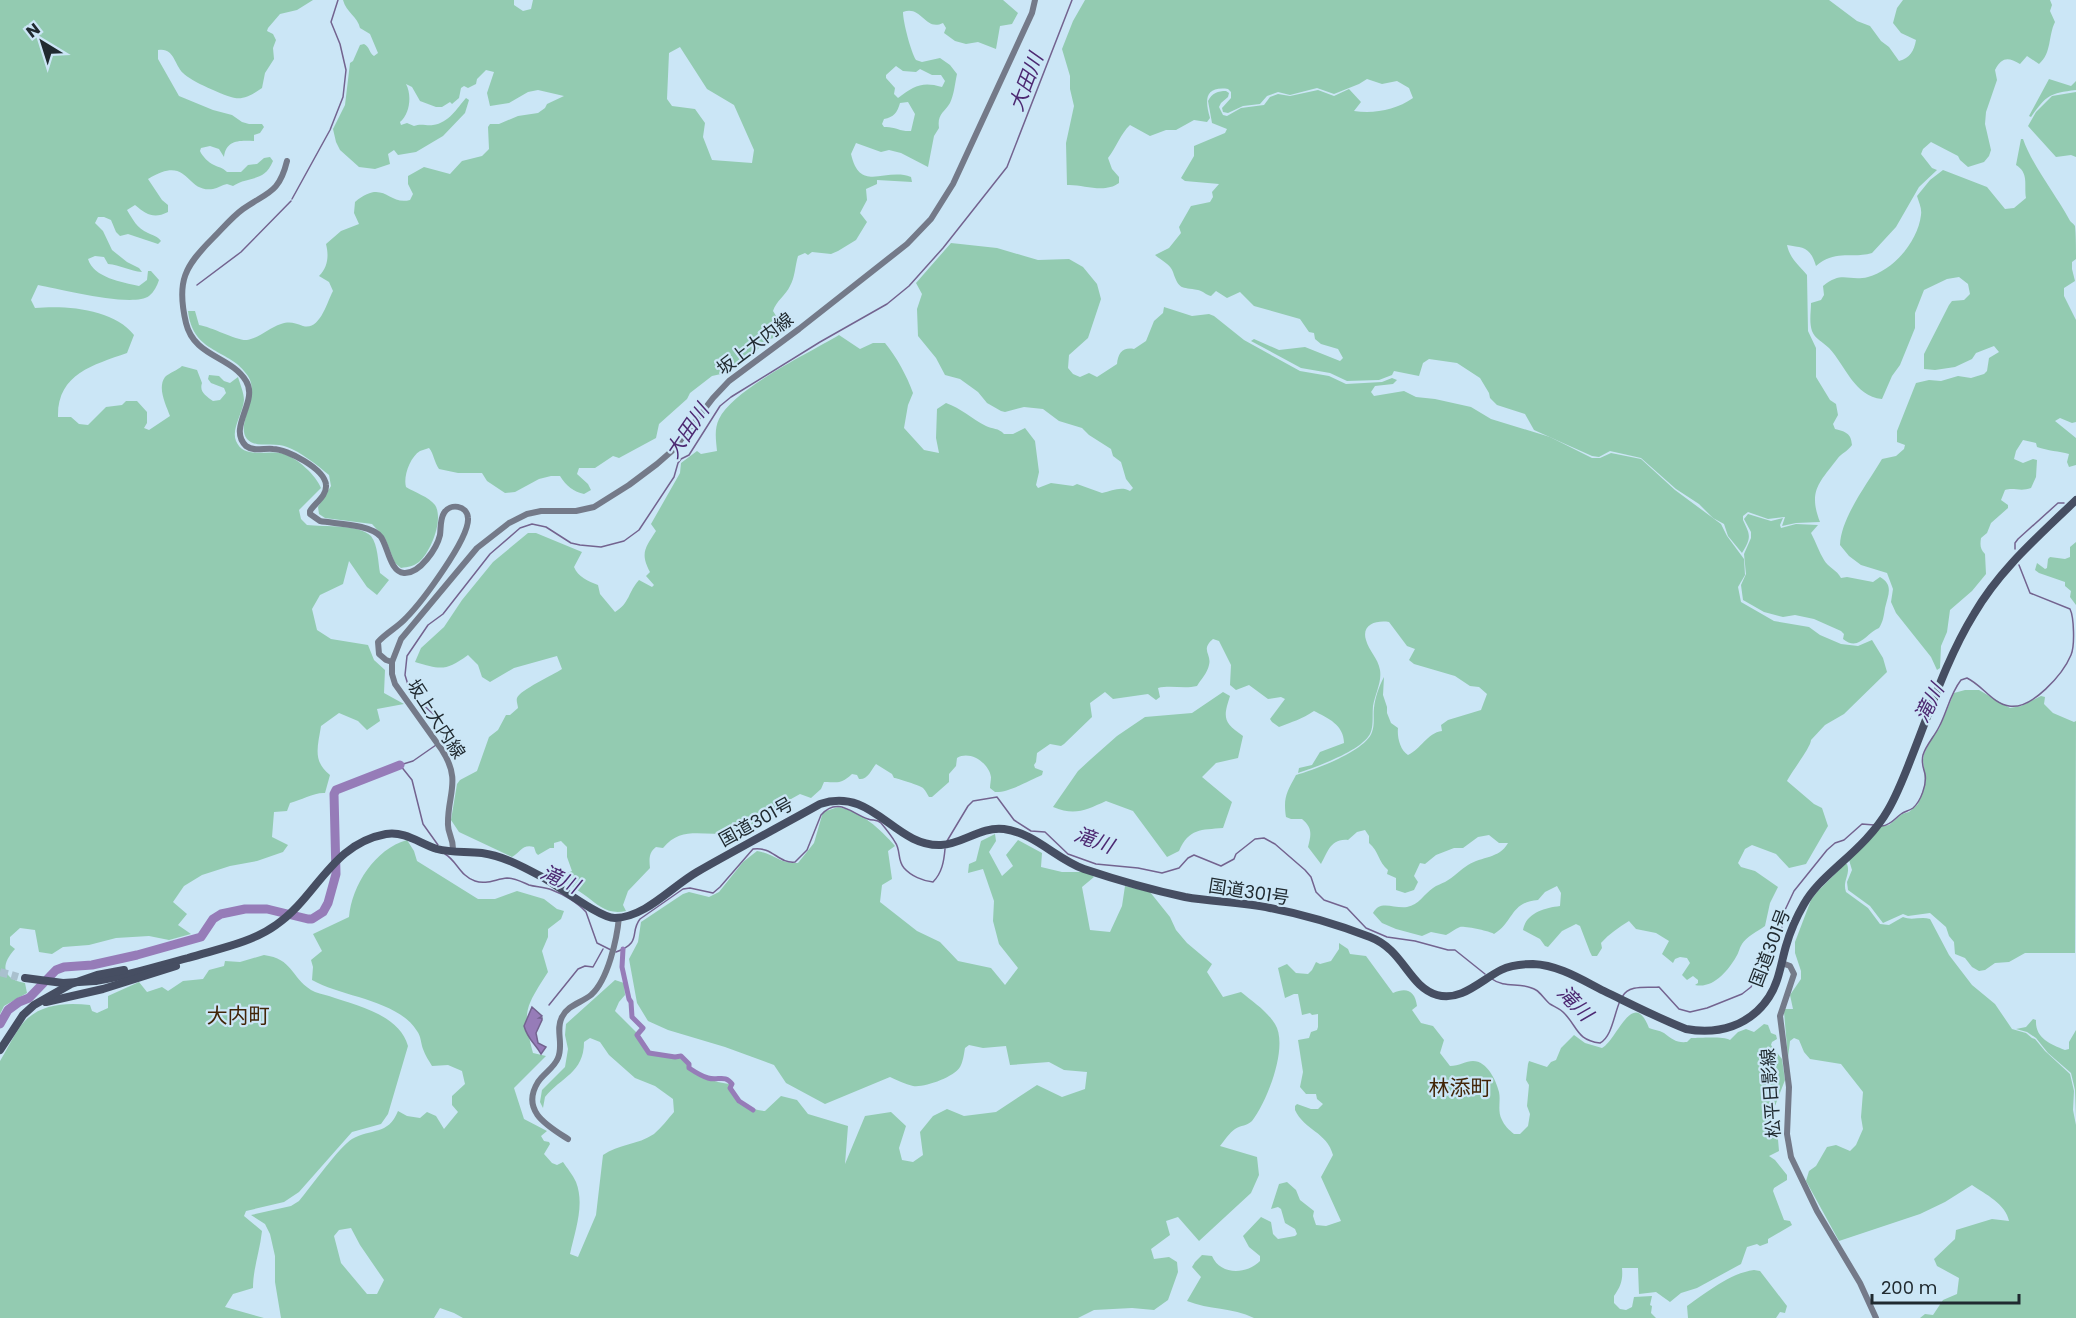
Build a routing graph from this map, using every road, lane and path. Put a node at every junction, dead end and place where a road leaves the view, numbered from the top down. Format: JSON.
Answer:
{"nodes":[{"id":1,"x":1035,"y":0,"type":"edge"},
{"id":2,"x":287,"y":161,"type":"dead end"},
{"id":3,"x":2076,"y":500,"type":"edge"},
{"id":4,"x":392,"y":662,"type":"junction"},
{"id":5,"x":449,"y":851,"type":"junction"},
{"id":6,"x":619,"y":917,"type":"junction"},
{"id":7,"x":190,"y":957,"type":"junction"},
{"id":8,"x":180,"y":960,"type":"junction"},
{"id":9,"x":1782,"y":963,"type":"junction"},
{"id":10,"x":22,"y":978,"type":"tunnel mouth"},
{"id":11,"x":30,"y":1009,"type":"junction"},
{"id":12,"x":0,"y":1050,"type":"edge"},
{"id":13,"x":568,"y":1139,"type":"dead end"},
{"id":14,"x":1876,"y":1318,"type":"edge"}],
"edges":[{"from":1,"to":4,"type":"street","name":"坂上大内線"},
{"from":2,"to":4,"type":"street"},
{"from":3,"to":9,"type":"highway","name":"国道301号"},
{"from":4,"to":5,"type":"street","name":"坂上大内線"},
{"from":5,"to":6,"type":"highway"},
{"from":5,"to":7,"type":"highway"},
{"from":6,"to":9,"type":"highway","name":"国道301号"},
{"from":6,"to":13,"type":"street"},
{"from":7,"to":8,"type":"highway"},
{"from":7,"to":11,"type":"highway"},
{"from":8,"to":10,"type":"highway","bridge":true},
{"from":8,"to":11,"type":"highway"},
{"from":9,"to":14,"type":"street","name":"松平日影線"},
{"from":11,"to":12,"type":"highway"}]}
